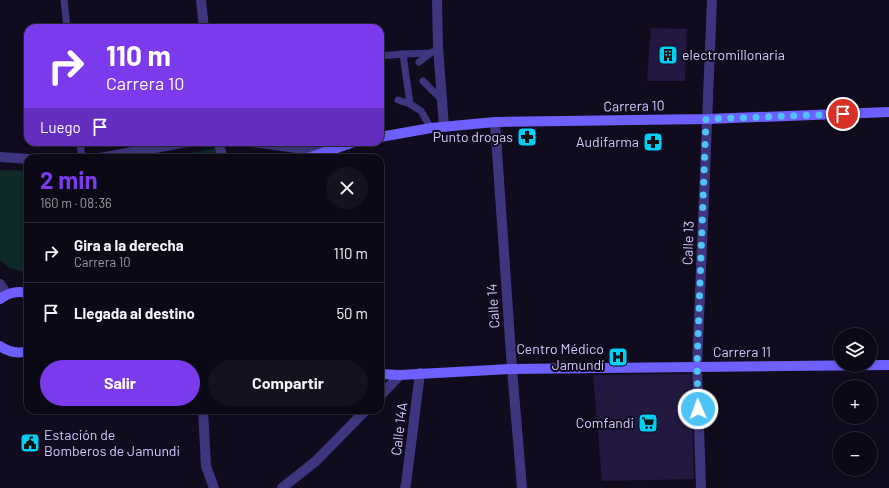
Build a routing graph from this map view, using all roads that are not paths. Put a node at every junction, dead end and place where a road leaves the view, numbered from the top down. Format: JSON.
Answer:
{"nodes":[{"id":1,"x":64,"y":0,"type":"edge"},
{"id":2,"x":201,"y":0,"type":"edge"},
{"id":3,"x":437,"y":0,"type":"edge"},
{"id":4,"x":712,"y":0,"type":"edge"},
{"id":5,"x":67,"y":24,"type":"edge"},
{"id":6,"x":204,"y":24,"type":"edge"},
{"id":7,"x":434,"y":50,"type":"junction"},
{"id":8,"x":403,"y":54,"type":"junction"},
{"id":9,"x":384,"y":56,"type":"edge"},
{"id":10,"x":419,"y":62,"type":"dead end"},
{"id":11,"x":423,"y":81,"type":"dead end"},
{"id":12,"x":398,"y":100,"type":"dead end"},
{"id":13,"x":443,"y":101,"type":"junction"},
{"id":14,"x":410,"y":104,"type":"junction"},
{"id":15,"x":889,"y":112,"type":"edge"},
{"id":16,"x":706,"y":119,"type":"junction"},
{"id":17,"x":495,"y":122,"type":"junction"},
{"id":18,"x":431,"y":128,"type":"junction"},
{"id":19,"x":444,"y":128,"type":"junction"},
{"id":20,"x":384,"y":136,"type":"edge"},
{"id":21,"x":165,"y":146,"type":"edge"},
{"id":22,"x":282,"y":146,"type":"edge"},
{"id":23,"x":342,"y":146,"type":"edge"},
{"id":24,"x":325,"y":152,"type":"junction"},
{"id":25,"x":122,"y":154,"type":"edge"},
{"id":26,"x":319,"y":154,"type":"edge"},
{"id":27,"x":0,"y":157,"type":"edge"},
{"id":28,"x":24,"y":159,"type":"edge"},
{"id":29,"x":0,"y":284,"type":"edge"},
{"id":30,"x":24,"y":293,"type":"edge"},
{"id":31,"x":3,"y":296,"type":"edge"},
{"id":32,"x":2,"y":351,"type":"edge"},
{"id":33,"x":24,"y":352,"type":"edge"},
{"id":34,"x":889,"y":365,"type":"edge"},
{"id":35,"x":697,"y":366,"type":"junction"},
{"id":36,"x":512,"y":368,"type":"junction"},
{"id":37,"x":420,"y":373,"type":"junction"},
{"id":38,"x":384,"y":374,"type":"edge"},
{"id":39,"x":400,"y":375,"type":"junction"},
{"id":40,"x":384,"y":392,"type":"edge"},
{"id":41,"x":203,"y":414,"type":"edge"},
{"id":42,"x":362,"y":414,"type":"edge"},
{"id":43,"x":214,"y":488,"type":"edge"},
{"id":44,"x":282,"y":488,"type":"edge"},
{"id":45,"x":405,"y":488,"type":"edge"},
{"id":46,"x":522,"y":488,"type":"edge"},
{"id":47,"x":701,"y":488,"type":"edge"}],
"edges":[{"from":1,"to":5,"type":"lane"},
{"from":2,"to":6,"type":"street"},
{"from":3,"to":7,"type":"street"},
{"from":4,"to":16,"type":"street","name":"Calle 13"},
{"from":7,"to":8,"type":"lane"},
{"from":7,"to":10,"type":"lane"},
{"from":7,"to":13,"type":"street"},
{"from":8,"to":9,"type":"lane"},
{"from":8,"to":14,"type":"lane"},
{"from":11,"to":13,"type":"lane"},
{"from":12,"to":14,"type":"lane"},
{"from":13,"to":19,"type":"street"},
{"from":14,"to":18,"type":"lane"},
{"from":15,"to":16,"type":"main road","name":"Carrera 10"},
{"from":16,"to":17,"type":"main road","name":"Carrera 10"},
{"from":16,"to":35,"type":"street","name":"Calle 13"},
{"from":17,"to":19,"type":"main road","name":"Carrera 10"},
{"from":17,"to":36,"type":"street","name":"Calle 14"},
{"from":18,"to":19,"type":"main road","name":"Carrera 10"},
{"from":18,"to":20,"type":"main road","name":"Carrera 10"},
{"from":21,"to":25,"type":"street"},
{"from":22,"to":24,"type":"street"},
{"from":23,"to":24,"type":"main road"},
{"from":24,"to":26,"type":"main road"},
{"from":27,"to":28,"type":"street"},
{"from":29,"to":31,"type":"street"},
{"from":30,"to":31,"type":"main road"},
{"from":32,"to":33,"type":"main road"},
{"from":34,"to":35,"type":"main road","name":"Carrera 11"},
{"from":35,"to":36,"type":"main road","name":"Carrera 11"},
{"from":35,"to":47,"type":"street","name":"Calle 13"},
{"from":36,"to":37,"type":"main road","name":"Carrera 11"},
{"from":36,"to":46,"type":"street","name":"Calle 14"},
{"from":37,"to":39,"type":"main road","name":"Carrera 11"},
{"from":37,"to":45,"type":"street","name":"Calle 14A"},
{"from":38,"to":39,"type":"main road","name":"Carrera 11"},
{"from":39,"to":40,"type":"street"},
{"from":41,"to":43,"type":"street"},
{"from":42,"to":44,"type":"street"}]}
